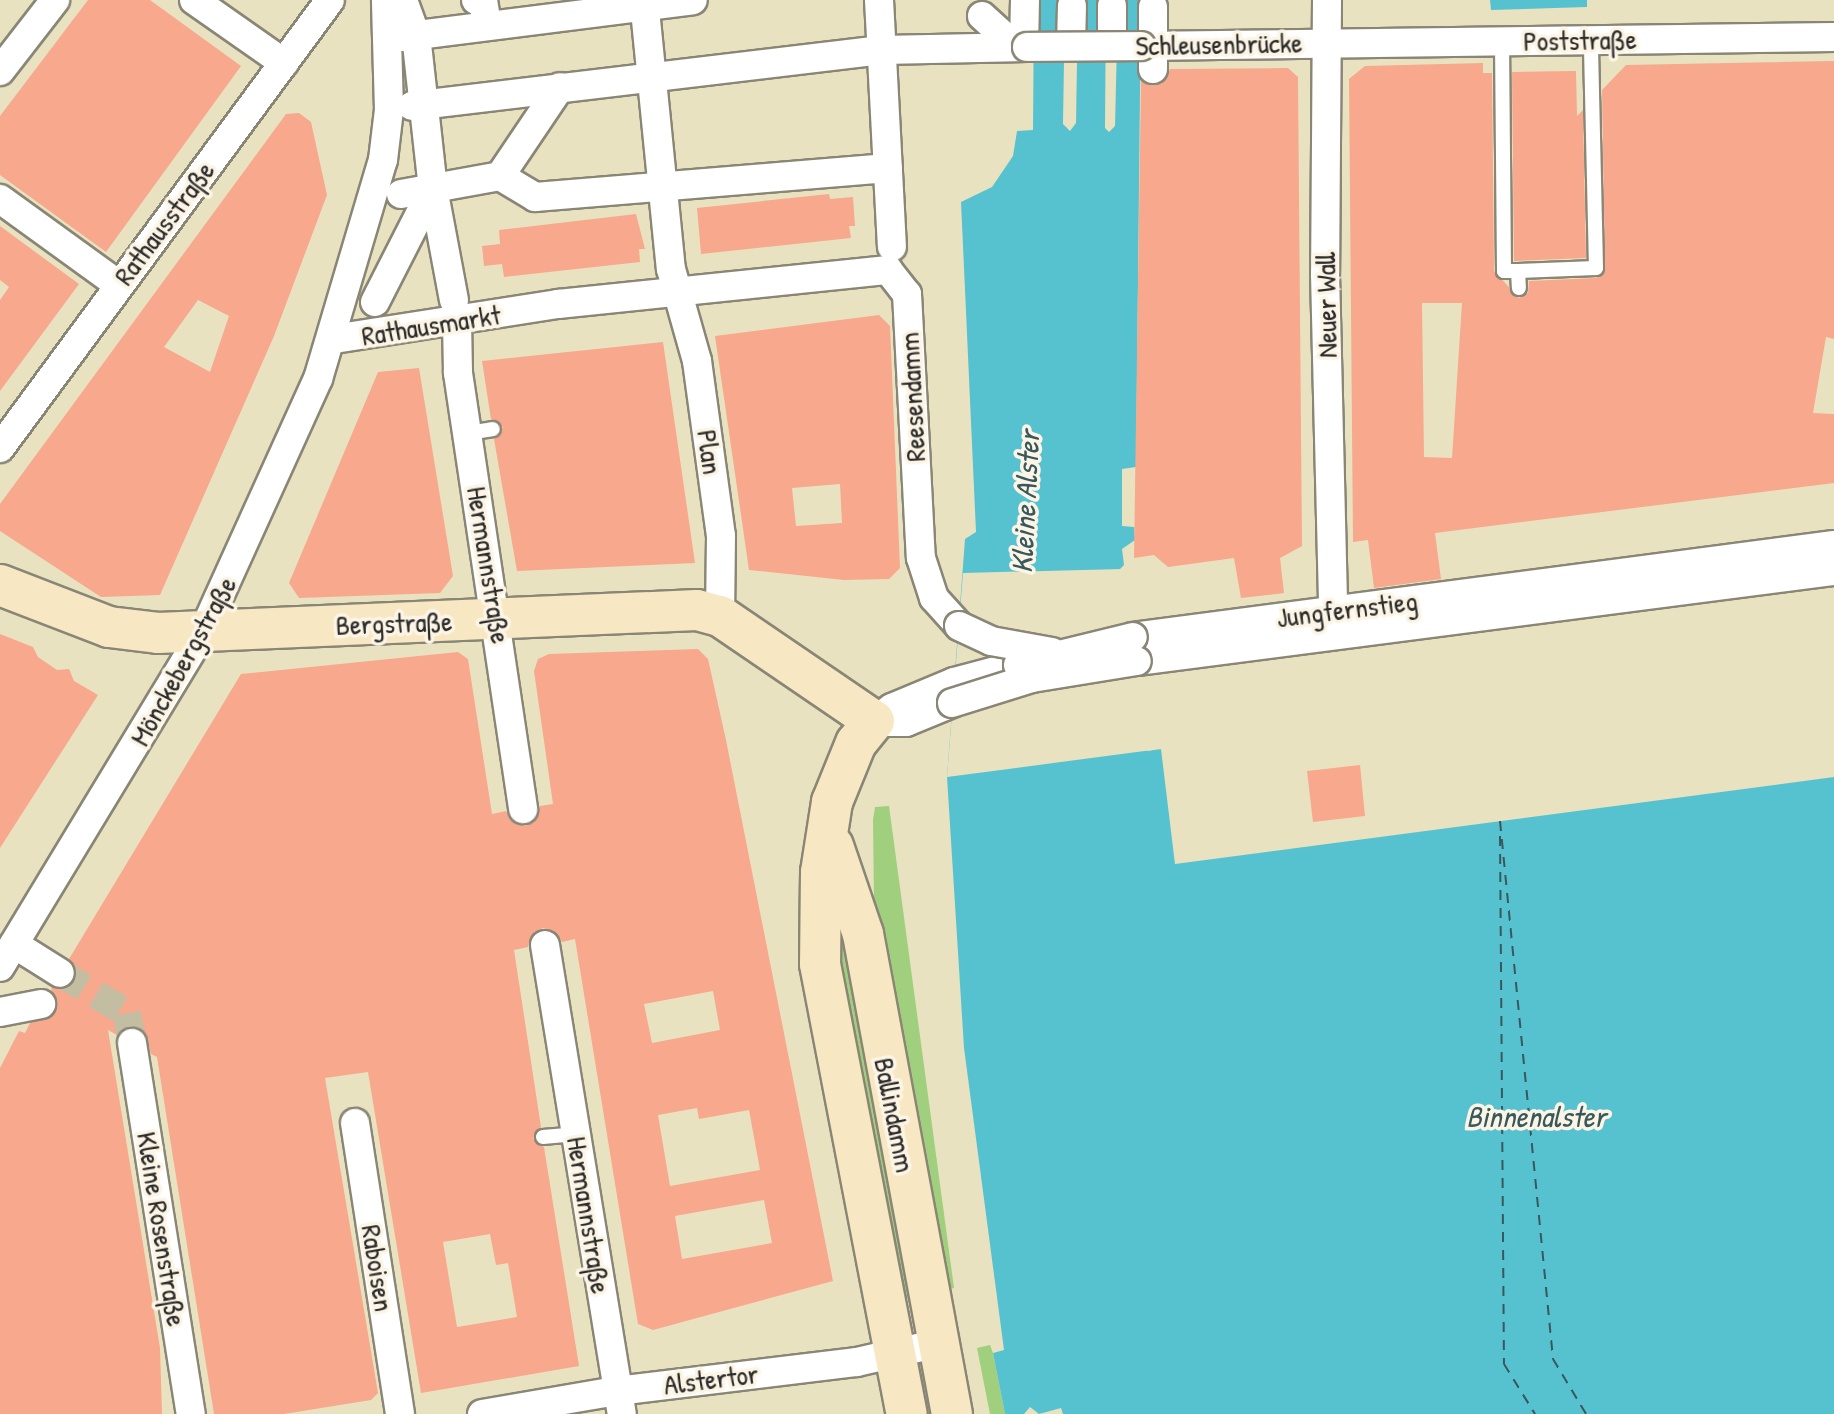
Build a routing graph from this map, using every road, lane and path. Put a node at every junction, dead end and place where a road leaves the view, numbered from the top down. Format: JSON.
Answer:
{"nodes":[{"id":1,"x":55,"y":0,"type":"edge"},
{"id":2,"x":194,"y":0,"type":"edge"},
{"id":3,"x":330,"y":0,"type":"edge"},
{"id":4,"x":386,"y":0,"type":"edge"},
{"id":5,"x":403,"y":0,"type":"edge"},
{"id":6,"x":476,"y":0,"type":"edge"},
{"id":7,"x":693,"y":0,"type":"edge"},
{"id":8,"x":879,"y":0,"type":"edge"},
{"id":9,"x":1025,"y":0,"type":"edge"},
{"id":10,"x":1327,"y":0,"type":"edge"},
{"id":11,"x":644,"y":3,"type":"edge"},
{"id":12,"x":1072,"y":6,"type":"dead end"},
{"id":13,"x":1112,"y":6,"type":"dead end"},
{"id":14,"x":1153,"y":7,"type":"dead end"},
{"id":15,"x":982,"y":16,"type":"dead end"},
{"id":16,"x":487,"y":26,"type":"junction"},
{"id":17,"x":409,"y":36,"type":"junction"},
{"id":18,"x":1834,"y":37,"type":"edge"},
{"id":19,"x":1591,"y":40,"type":"junction"},
{"id":20,"x":1502,"y":41,"type":"junction"},
{"id":21,"x":1327,"y":42,"type":"junction"},
{"id":22,"x":1071,"y":46,"type":"junction"},
{"id":23,"x":1112,"y":46,"type":"junction"},
{"id":24,"x":1022,"y":47,"type":"junction"},
{"id":25,"x":882,"y":50,"type":"junction"},
{"id":26,"x":1148,"y":54,"type":"junction"},
{"id":27,"x":284,"y":63,"type":"junction"},
{"id":28,"x":0,"y":71,"type":"edge"},
{"id":29,"x":652,"y":75,"type":"junction"},
{"id":30,"x":560,"y":87,"type":"junction"},
{"id":31,"x":418,"y":105,"type":"junction"},
{"id":32,"x":888,"y":168,"type":"junction"},
{"id":33,"x":500,"y":176,"type":"junction"},
{"id":34,"x":663,"y":186,"type":"junction"},
{"id":35,"x":433,"y":188,"type":"junction"},
{"id":36,"x":401,"y":194,"type":"dead end"},
{"id":37,"x":0,"y":199,"type":"edge"},
{"id":38,"x":892,"y":247,"type":"dead end"},
{"id":39,"x":1518,"y":271,"type":"junction"},
{"id":40,"x":119,"y":285,"type":"junction"},
{"id":41,"x":1519,"y":288,"type":"dead end"},
{"id":42,"x":681,"y":290,"type":"junction"},
{"id":43,"x":375,"y":302,"type":"dead end"},
{"id":44,"x":456,"y":311,"type":"junction"},
{"id":45,"x":334,"y":339,"type":"junction"},
{"id":46,"x":0,"y":448,"type":"edge"},
{"id":47,"x":1834,"y":545,"type":"edge"},
{"id":48,"x":0,"y":555,"type":"edge"},
{"id":49,"x":1834,"y":571,"type":"edge"},
{"id":50,"x":0,"y":585,"type":"edge"},
{"id":51,"x":71,"y":609,"type":"junction"},
{"id":52,"x":1333,"y":611,"type":"junction"},
{"id":53,"x":720,"y":616,"type":"junction"},
{"id":54,"x":498,"y":619,"type":"junction"},
{"id":55,"x":204,"y":630,"type":"junction"},
{"id":56,"x":1135,"y":649,"type":"junction"},
{"id":57,"x":1057,"y":653,"type":"junction"},
{"id":58,"x":953,"y":693,"type":"junction"},
{"id":59,"x":864,"y":717,"type":"junction"},
{"id":60,"x":523,"y":809,"type":"dead end"},
{"id":61,"x":830,"y":819,"type":"junction"},
{"id":62,"x":545,"y":945,"type":"dead end"},
{"id":63,"x":7,"y":956,"type":"edge"},
{"id":64,"x":60,"y":973,"type":"tunnel mouth"},
{"id":65,"x":41,"y":1004,"type":"dead end"},
{"id":66,"x":0,"y":1012,"type":"edge"},
{"id":67,"x":132,"y":1043,"type":"tunnel mouth"},
{"id":68,"x":355,"y":1123,"type":"dead end"},
{"id":69,"x":576,"y":1134,"type":"junction"},
{"id":70,"x":543,"y":1137,"type":"dead end"},
{"id":71,"x":939,"y":1343,"type":"junction"},
{"id":72,"x":896,"y":1353,"type":"junction"},
{"id":73,"x":620,"y":1402,"type":"edge"},
{"id":74,"x":191,"y":1414,"type":"edge"},
{"id":75,"x":400,"y":1414,"type":"edge"},
{"id":76,"x":482,"y":1414,"type":"edge"},
{"id":77,"x":907,"y":1414,"type":"edge"},
{"id":78,"x":952,"y":1414,"type":"edge"}],
"edges":[{"from":1,"to":28,"type":"street"},
{"from":2,"to":27,"type":"street"},
{"from":3,"to":27,"type":"street","name":"Rathausstraße"},
{"from":4,"to":45,"type":"street","name":"Rathausmarkt"},
{"from":5,"to":17,"type":"street","name":"Hermannstraße"},
{"from":6,"to":16,"type":"street"},
{"from":7,"to":11,"type":"street"},
{"from":8,"to":25,"type":"street"},
{"from":9,"to":24,"type":"street"},
{"from":10,"to":21,"type":"street","name":"Neuer Wall"},
{"from":11,"to":16,"type":"street"},
{"from":11,"to":29,"type":"street","name":"Plan"},
{"from":12,"to":22,"type":"street"},
{"from":13,"to":23,"type":"street","name":"Schleusenbrücke"},
{"from":14,"to":26,"type":"street"},
{"from":15,"to":24,"type":"street"},
{"from":16,"to":17,"type":"street"},
{"from":17,"to":31,"type":"street","name":"Hermannstraße"},
{"from":18,"to":19,"type":"street","name":"Poststraße"},
{"from":19,"to":20,"type":"street","name":"Poststraße"},
{"from":19,"to":39,"type":"lane"},
{"from":20,"to":21,"type":"street","name":"Poststraße"},
{"from":20,"to":39,"type":"lane"},
{"from":21,"to":26,"type":"street","name":"Schleusenbrücke"},
{"from":21,"to":52,"type":"street","name":"Neuer Wall"},
{"from":22,"to":23,"type":"street","name":"Schleusenbrücke","bridge":true},
{"from":22,"to":24,"type":"street","name":"Schleusenbrücke","bridge":true},
{"from":23,"to":26,"type":"street","name":"Schleusenbrücke","bridge":true},
{"from":24,"to":25,"type":"street","name":"Schleusenbrücke"},
{"from":25,"to":29,"type":"street","name":"Schleusenbrücke"},
{"from":25,"to":32,"type":"street"},
{"from":27,"to":40,"type":"street","name":"Rathausstraße"},
{"from":29,"to":30,"type":"street","name":"Schleusenbrücke"},
{"from":29,"to":34,"type":"street","name":"Plan"},
{"from":30,"to":31,"type":"street","name":"Schleusenbrücke"},
{"from":30,"to":33,"type":"street"},
{"from":31,"to":35,"type":"street","name":"Hermannstraße"},
{"from":32,"to":34,"type":"street"},
{"from":32,"to":38,"type":"street"},
{"from":33,"to":34,"type":"street"},
{"from":33,"to":35,"type":"street"},
{"from":34,"to":42,"type":"street","name":"Plan"},
{"from":35,"to":36,"type":"street"},
{"from":35,"to":43,"type":"street"},
{"from":35,"to":44,"type":"street","name":"Hermannstraße"},
{"from":37,"to":40,"type":"street"},
{"from":39,"to":41,"type":"lane"},
{"from":40,"to":46,"type":"street","name":"Rathausstraße"},
{"from":42,"to":44,"type":"street","name":"Rathausmarkt"},
{"from":42,"to":53,"type":"street","name":"Plan"},
{"from":42,"to":57,"type":"street","name":"Reesendamm","bridge":true},
{"from":44,"to":45,"type":"street","name":"Rathausmarkt"},
{"from":44,"to":54,"type":"street","name":"Hermannstraße"},
{"from":45,"to":55,"type":"street","name":"Mönckebergstraße"},
{"from":47,"to":52,"type":"street","name":"Jungfernstieg"},
{"from":48,"to":51,"type":"street","name":"Bergstraße"},
{"from":49,"to":56,"type":"street","name":"Jungfernstieg"},
{"from":50,"to":51,"type":"street","name":"Bergstraße"},
{"from":51,"to":55,"type":"street","name":"Bergstraße"},
{"from":52,"to":56,"type":"street","name":"Jungfernstieg"},
{"from":53,"to":54,"type":"street","name":"Bergstraße"},
{"from":53,"to":59,"type":"street"},
{"from":54,"to":55,"type":"street","name":"Bergstraße"},
{"from":54,"to":60,"type":"street","name":"Hermannstraße"},
{"from":55,"to":63,"type":"street","name":"Mönckebergstraße"},
{"from":56,"to":57,"type":"street","name":"Jungfernstieg","bridge":true},
{"from":56,"to":58,"type":"street","name":"Jungfernstieg","bridge":true},
{"from":57,"to":58,"type":"street","name":"Jungfernstieg","bridge":true},
{"from":58,"to":59,"type":"street","name":"Jungfernstieg"},
{"from":59,"to":61,"type":"street","name":"Ballindamm"},
{"from":61,"to":71,"type":"street","name":"Ballindamm"},
{"from":61,"to":72,"type":"street","name":"Ballindamm"},
{"from":62,"to":69,"type":"street","name":"Hermannstraße"},
{"from":63,"to":64,"type":"street"},
{"from":65,"to":66,"type":"street"},
{"from":67,"to":74,"type":"street","name":"Kleine Rosenstraße"},
{"from":68,"to":75,"type":"street","name":"Raboisen"},
{"from":69,"to":70,"type":"lane"},
{"from":69,"to":73,"type":"street","name":"Hermannstraße"},
{"from":71,"to":72,"type":"street","name":"Alstertor"},
{"from":71,"to":78,"type":"street","name":"Ballindamm"},
{"from":72,"to":73,"type":"street","name":"Alstertor"},
{"from":72,"to":77,"type":"street","name":"Ballindamm"},
{"from":73,"to":76,"type":"street","name":"Alstertor"}]}
